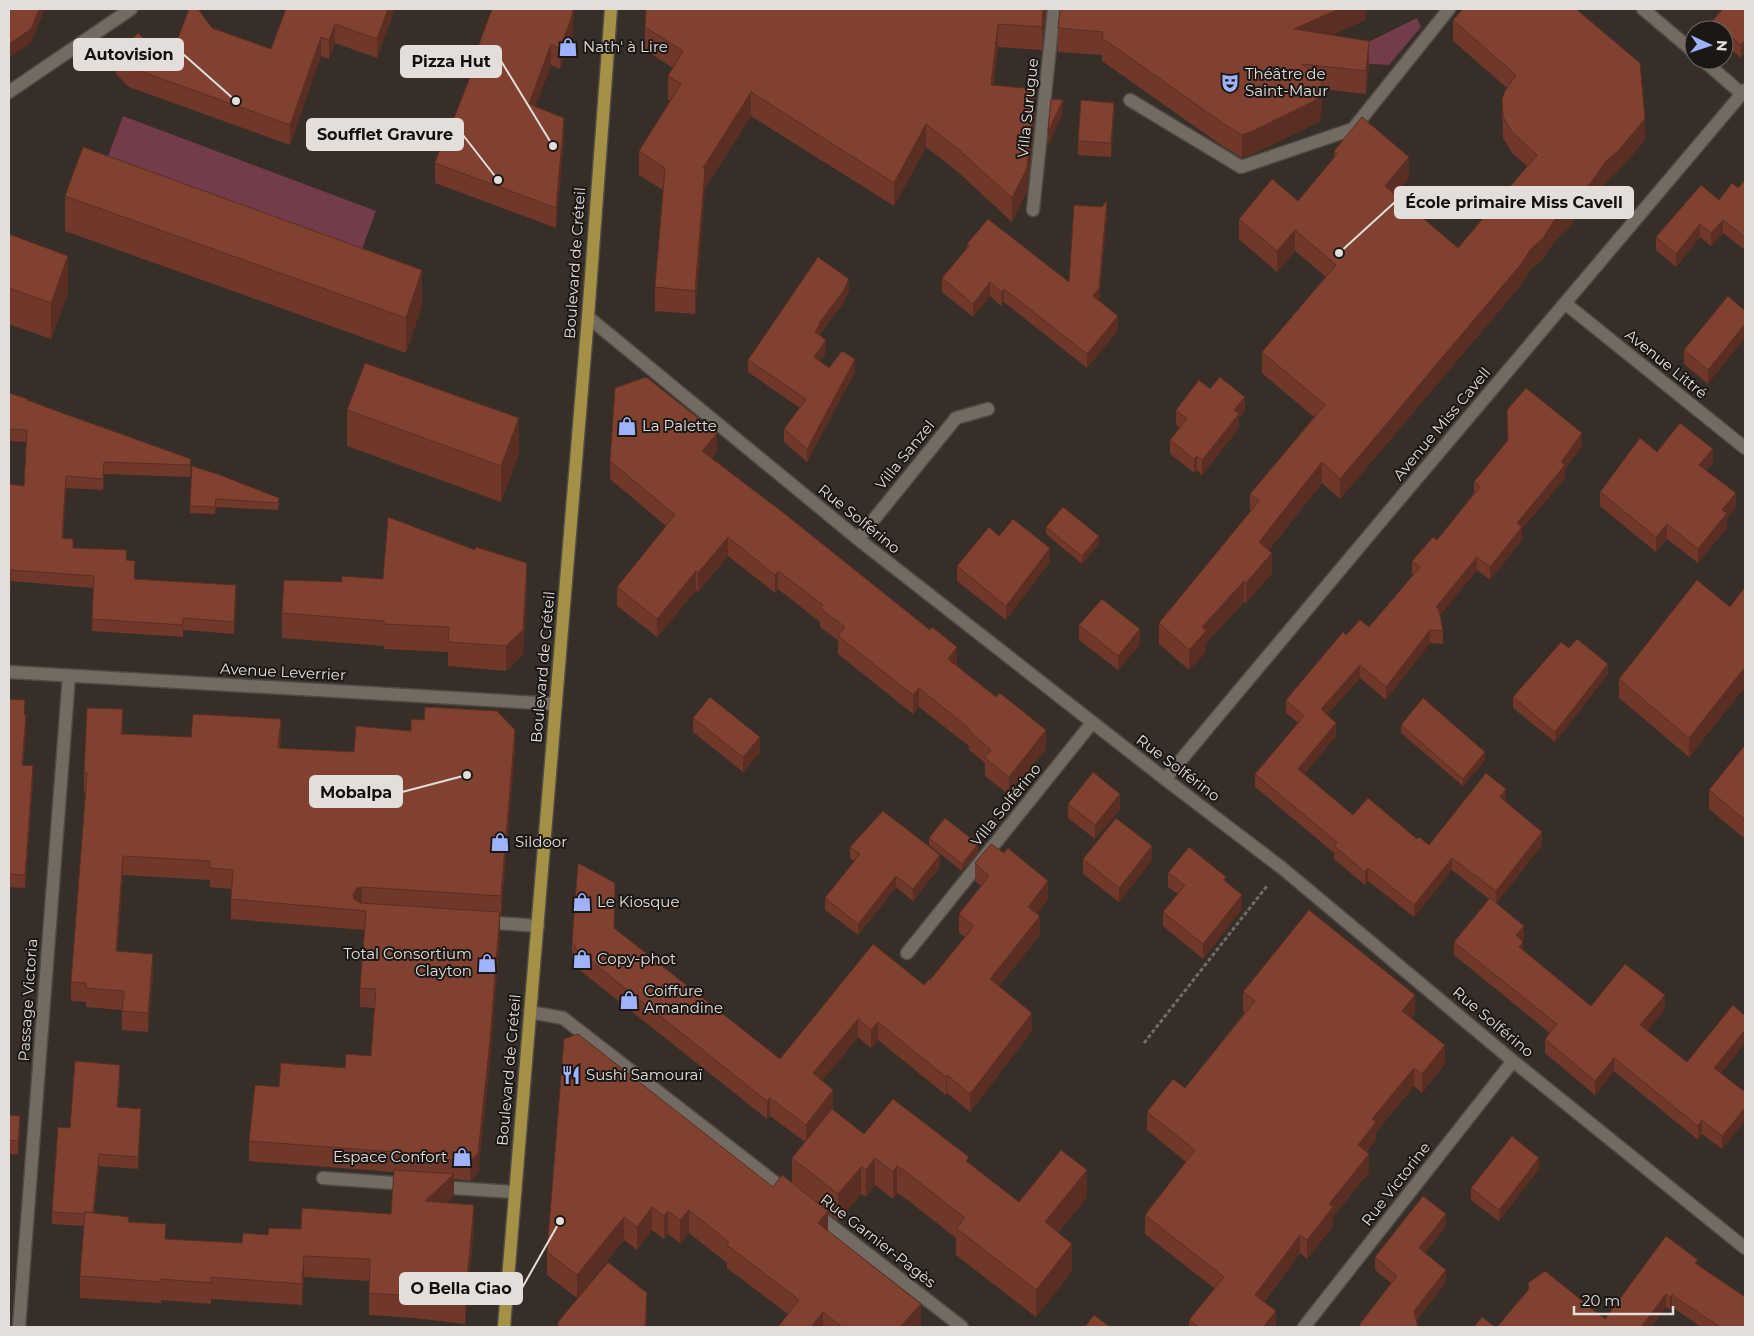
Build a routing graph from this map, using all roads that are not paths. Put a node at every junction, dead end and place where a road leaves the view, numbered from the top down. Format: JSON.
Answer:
{"nodes":[{"id":1,"x":131,"y":9,"type":"edge"},
{"id":2,"x":611,"y":9,"type":"edge"},
{"id":3,"x":1054,"y":9,"type":"edge"},
{"id":4,"x":1449,"y":9,"type":"edge"},
{"id":5,"x":1643,"y":9,"type":"edge"},
{"id":6,"x":1684,"y":44,"type":"edge"},
{"id":7,"x":1716,"y":70,"type":"edge"},
{"id":8,"x":9,"y":92,"type":"edge"},
{"id":9,"x":1744,"y":92,"type":"edge"},
{"id":10,"x":1130,"y":100,"type":"dead end"},
{"id":11,"x":1033,"y":210,"type":"dead end"},
{"id":12,"x":1566,"y":304,"type":"junction"},
{"id":13,"x":588,"y":317,"type":"junction"},
{"id":14,"x":988,"y":409,"type":"dead end"},
{"id":15,"x":1745,"y":448,"type":"edge"},
{"id":16,"x":858,"y":540,"type":"junction"},
{"id":17,"x":9,"y":672,"type":"edge"},
{"id":18,"x":70,"y":676,"type":"junction"},
{"id":19,"x":556,"y":704,"type":"junction"},
{"id":20,"x":1092,"y":723,"type":"junction"},
{"id":21,"x":1165,"y":779,"type":"junction"},
{"id":22,"x":469,"y":921,"type":"edge"},
{"id":23,"x":538,"y":926,"type":"junction"},
{"id":24,"x":907,"y":954,"type":"dead end"},
{"id":25,"x":530,"y":1012,"type":"junction"},
{"id":26,"x":1513,"y":1060,"type":"junction"},
{"id":27,"x":323,"y":1178,"type":"dead end"},
{"id":28,"x":515,"y":1192,"type":"junction"},
{"id":29,"x":1745,"y":1248,"type":"edge"},
{"id":30,"x":18,"y":1327,"type":"edge"},
{"id":31,"x":504,"y":1327,"type":"edge"},
{"id":32,"x":962,"y":1327,"type":"edge"},
{"id":33,"x":1304,"y":1327,"type":"edge"}],
"edges":[{"from":1,"to":8,"type":"street"},
{"from":2,"to":13,"type":"main road","name":"Boulevard de Créteil"},
{"from":3,"to":11,"type":"street","name":"Villa Surugue"},
{"from":4,"to":10,"type":"street"},
{"from":5,"to":6,"type":"street"},
{"from":7,"to":9,"type":"street"},
{"from":9,"to":12,"type":"street","name":"Avenue Miss Cavell"},
{"from":12,"to":15,"type":"street","name":"Avenue Littré"},
{"from":12,"to":21,"type":"street","name":"Avenue Miss Cavell"},
{"from":13,"to":16,"type":"street","name":"Rue Solférino"},
{"from":13,"to":19,"type":"main road","name":"Boulevard de Créteil"},
{"from":14,"to":16,"type":"street","name":"Villa Sanzel"},
{"from":16,"to":20,"type":"street","name":"Rue Solférino"},
{"from":17,"to":18,"type":"street","name":"Avenue Leverrier"},
{"from":18,"to":19,"type":"street","name":"Avenue Leverrier"},
{"from":18,"to":30,"type":"street","name":"Passage Victoria"},
{"from":19,"to":23,"type":"main road","name":"Boulevard de Créteil"},
{"from":20,"to":21,"type":"street","name":"Rue Solférino"},
{"from":20,"to":24,"type":"street","name":"Villa Solférino"},
{"from":21,"to":26,"type":"street","name":"Rue Solférino"},
{"from":22,"to":23,"type":"street"},
{"from":23,"to":25,"type":"main road","name":"Boulevard de Créteil"},
{"from":25,"to":28,"type":"main road","name":"Boulevard de Créteil"},
{"from":25,"to":32,"type":"street","name":"Rue Garnier-Pagès"},
{"from":26,"to":29,"type":"street","name":"Rue Solférino"},
{"from":26,"to":33,"type":"street","name":"Rue Victorine"},
{"from":27,"to":28,"type":"street"},
{"from":28,"to":31,"type":"main road","name":"Boulevard de Créteil"}]}
